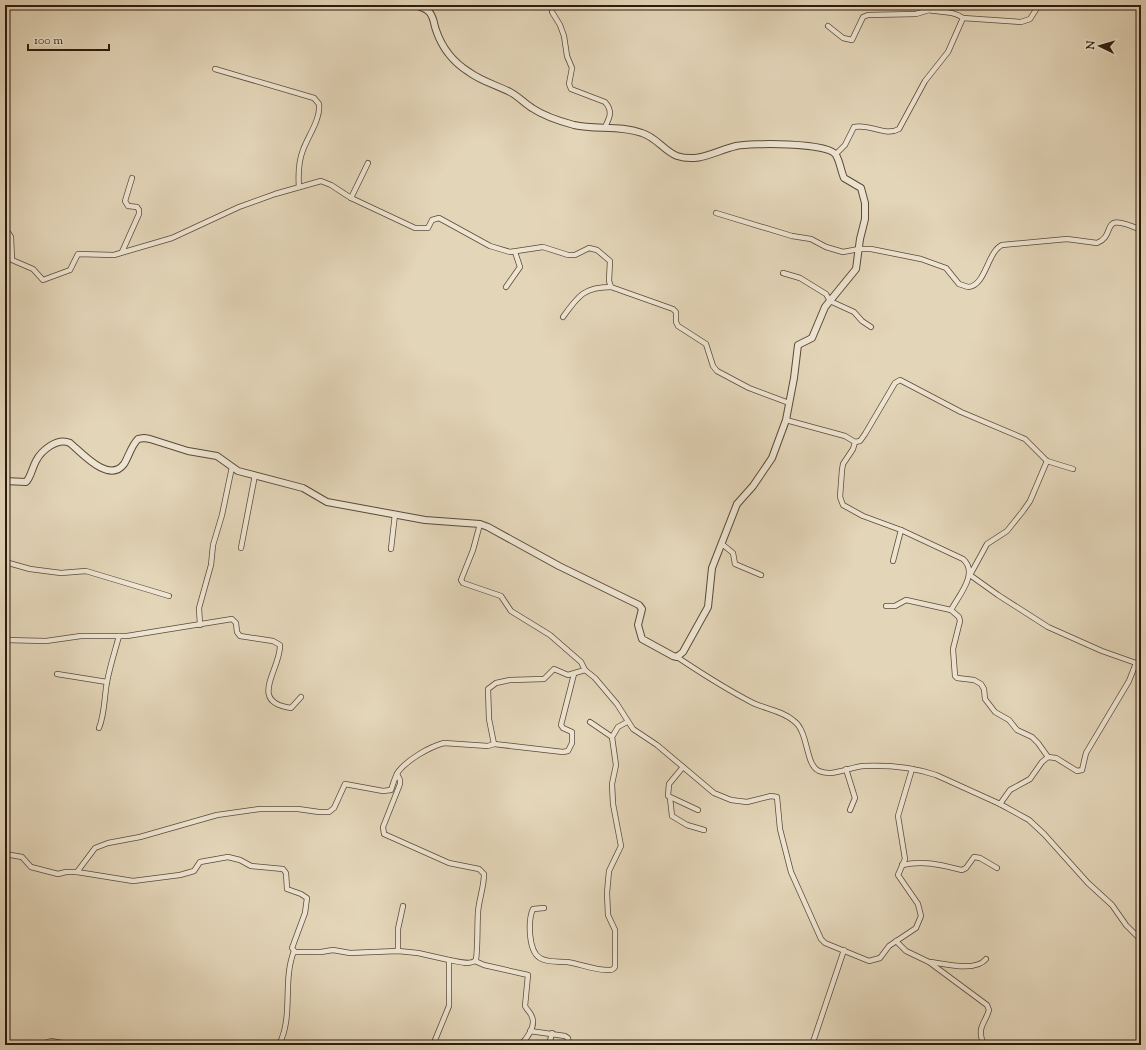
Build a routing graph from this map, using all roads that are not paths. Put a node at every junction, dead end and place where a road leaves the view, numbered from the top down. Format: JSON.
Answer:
{"nodes":[{"id":1,"x":415,"y":5,"type":"edge"},
{"id":2,"x":917,"y":5,"type":"edge"},
{"id":3,"x":1039,"y":5,"type":"edge"},
{"id":4,"x":929,"y":10,"type":"junction"},
{"id":5,"x":552,"y":12,"type":"dead end"},
{"id":6,"x":963,"y":18,"type":"junction"},
{"id":7,"x":828,"y":26,"type":"dead end"},
{"id":8,"x":215,"y":69,"type":"dead end"},
{"id":9,"x":605,"y":126,"type":"junction"},
{"id":10,"x":836,"y":154,"type":"junction"},
{"id":11,"x":368,"y":163,"type":"dead end"},
{"id":12,"x":132,"y":178,"type":"dead end"},
{"id":13,"x":299,"y":187,"type":"junction"},
{"id":14,"x":351,"y":198,"type":"junction"},
{"id":15,"x":716,"y":214,"type":"dead end"},
{"id":16,"x":5,"y":228,"type":"edge"},
{"id":17,"x":1141,"y":230,"type":"edge"},
{"id":18,"x":859,"y":249,"type":"junction"},
{"id":19,"x":122,"y":252,"type":"junction"},
{"id":20,"x":515,"y":252,"type":"junction"},
{"id":21,"x":783,"y":273,"type":"dead end"},
{"id":22,"x":506,"y":287,"type":"dead end"},
{"id":23,"x":611,"y":288,"type":"junction"},
{"id":24,"x":830,"y":301,"type":"junction"},
{"id":25,"x":563,"y":317,"type":"dead end"},
{"id":26,"x":871,"y":327,"type":"dead end"},
{"id":27,"x":789,"y":403,"type":"junction"},
{"id":28,"x":786,"y":420,"type":"junction"},
{"id":29,"x":855,"y":442,"type":"junction"},
{"id":30,"x":1047,"y":461,"type":"junction"},
{"id":31,"x":232,"y":468,"type":"junction"},
{"id":32,"x":1073,"y":469,"type":"dead end"},
{"id":33,"x":255,"y":475,"type":"junction"},
{"id":34,"x":5,"y":481,"type":"edge"},
{"id":35,"x":395,"y":514,"type":"junction"},
{"id":36,"x":480,"y":524,"type":"junction"},
{"id":37,"x":901,"y":530,"type":"junction"},
{"id":38,"x":722,"y":544,"type":"junction"},
{"id":39,"x":241,"y":548,"type":"dead end"},
{"id":40,"x":391,"y":548,"type":"dead end"},
{"id":41,"x":893,"y":561,"type":"dead end"},
{"id":42,"x":5,"y":562,"type":"edge"},
{"id":43,"x":761,"y":575,"type":"dead end"},
{"id":44,"x":970,"y":575,"type":"junction"},
{"id":45,"x":169,"y":596,"type":"dead end"},
{"id":46,"x":886,"y":606,"type":"dead end"},
{"id":47,"x":951,"y":610,"type":"junction"},
{"id":48,"x":200,"y":625,"type":"junction"},
{"id":49,"x":119,"y":636,"type":"junction"},
{"id":50,"x":5,"y":640,"type":"edge"},
{"id":51,"x":677,"y":657,"type":"junction"},
{"id":52,"x":1138,"y":663,"type":"edge"},
{"id":53,"x":584,"y":670,"type":"junction"},
{"id":54,"x":57,"y":674,"type":"dead end"},
{"id":55,"x":574,"y":674,"type":"junction"},
{"id":56,"x":107,"y":682,"type":"junction"},
{"id":57,"x":301,"y":697,"type":"dead end"},
{"id":58,"x":590,"y":722,"type":"dead end"},
{"id":59,"x":627,"y":722,"type":"junction"},
{"id":60,"x":99,"y":728,"type":"dead end"},
{"id":61,"x":612,"y":737,"type":"junction"},
{"id":62,"x":494,"y":744,"type":"junction"},
{"id":63,"x":1048,"y":757,"type":"junction"},
{"id":64,"x":683,"y":767,"type":"junction"},
{"id":65,"x":912,"y":769,"type":"junction"},
{"id":66,"x":846,"y":770,"type":"junction"},
{"id":67,"x":397,"y":774,"type":"junction"},
{"id":68,"x":670,"y":798,"type":"junction"},
{"id":69,"x":1000,"y":804,"type":"junction"},
{"id":70,"x":698,"y":810,"type":"dead end"},
{"id":71,"x":850,"y":810,"type":"dead end"},
{"id":72,"x":704,"y":830,"type":"dead end"},
{"id":73,"x":5,"y":854,"type":"edge"},
{"id":74,"x":902,"y":865,"type":"junction"},
{"id":75,"x":997,"y":868,"type":"dead end"},
{"id":76,"x":77,"y":872,"type":"junction"},
{"id":77,"x":403,"y":906,"type":"dead end"},
{"id":78,"x":544,"y":908,"type":"dead end"},
{"id":79,"x":1141,"y":940,"type":"edge"},
{"id":80,"x":896,"y":941,"type":"junction"},
{"id":81,"x":844,"y":950,"type":"junction"},
{"id":82,"x":294,"y":951,"type":"junction"},
{"id":83,"x":398,"y":951,"type":"junction"},
{"id":84,"x":986,"y":959,"type":"dead end"},
{"id":85,"x":449,"y":960,"type":"junction"},
{"id":86,"x":475,"y":961,"type":"junction"},
{"id":87,"x":929,"y":962,"type":"junction"},
{"id":88,"x":530,"y":1031,"type":"junction"},
{"id":89,"x":552,"y":1033,"type":"junction"},
{"id":90,"x":38,"y":1045,"type":"edge"},
{"id":91,"x":73,"y":1045,"type":"edge"},
{"id":92,"x":279,"y":1045,"type":"edge"},
{"id":93,"x":433,"y":1045,"type":"edge"},
{"id":94,"x":520,"y":1045,"type":"edge"},
{"id":95,"x":549,"y":1045,"type":"edge"},
{"id":96,"x":569,"y":1045,"type":"edge"},
{"id":97,"x":812,"y":1045,"type":"edge"},
{"id":98,"x":984,"y":1045,"type":"edge"}],
"edges":[{"from":1,"to":9,"type":"street"},
{"from":2,"to":4,"type":"street"},
{"from":3,"to":6,"type":"street"},
{"from":4,"to":6,"type":"street"},
{"from":4,"to":7,"type":"street"},
{"from":5,"to":9,"type":"street"},
{"from":6,"to":10,"type":"street"},
{"from":8,"to":13,"type":"street"},
{"from":9,"to":10,"type":"street"},
{"from":10,"to":18,"type":"street"},
{"from":11,"to":14,"type":"street"},
{"from":12,"to":19,"type":"street"},
{"from":13,"to":14,"type":"street"},
{"from":13,"to":19,"type":"street"},
{"from":14,"to":20,"type":"street"},
{"from":15,"to":18,"type":"street"},
{"from":16,"to":19,"type":"street"},
{"from":17,"to":18,"type":"street"},
{"from":18,"to":24,"type":"street"},
{"from":20,"to":22,"type":"street"},
{"from":20,"to":23,"type":"street"},
{"from":21,"to":24,"type":"street"},
{"from":23,"to":25,"type":"street"},
{"from":23,"to":27,"type":"street"},
{"from":24,"to":26,"type":"street"},
{"from":24,"to":27,"type":"street"},
{"from":27,"to":28,"type":"street"},
{"from":28,"to":29,"type":"street"},
{"from":28,"to":38,"type":"street"},
{"from":29,"to":30,"type":"street"},
{"from":29,"to":37,"type":"street"},
{"from":30,"to":32,"type":"street"},
{"from":30,"to":44,"type":"street"},
{"from":31,"to":33,"type":"street"},
{"from":31,"to":34,"type":"street"},
{"from":31,"to":48,"type":"street"},
{"from":33,"to":35,"type":"street"},
{"from":33,"to":39,"type":"street"},
{"from":35,"to":36,"type":"street"},
{"from":35,"to":40,"type":"street"},
{"from":36,"to":51,"type":"street"},
{"from":36,"to":53,"type":"street"},
{"from":37,"to":41,"type":"street"},
{"from":37,"to":44,"type":"street"},
{"from":38,"to":43,"type":"street"},
{"from":38,"to":51,"type":"street"},
{"from":42,"to":45,"type":"street"},
{"from":44,"to":47,"type":"street"},
{"from":44,"to":52,"type":"street"},
{"from":46,"to":47,"type":"street"},
{"from":47,"to":63,"type":"street"},
{"from":48,"to":49,"type":"street"},
{"from":48,"to":57,"type":"street"},
{"from":49,"to":50,"type":"street"},
{"from":49,"to":56,"type":"street"},
{"from":51,"to":66,"type":"street"},
{"from":52,"to":63,"type":"street"},
{"from":53,"to":55,"type":"street"},
{"from":53,"to":59,"type":"street"},
{"from":54,"to":56,"type":"street"},
{"from":55,"to":62,"type":"street"},
{"from":55,"to":62,"type":"street"},
{"from":56,"to":60,"type":"street"},
{"from":58,"to":61,"type":"street"},
{"from":59,"to":61,"type":"street"},
{"from":59,"to":64,"type":"street"},
{"from":61,"to":78,"type":"street"},
{"from":62,"to":67,"type":"street"},
{"from":63,"to":69,"type":"street"},
{"from":64,"to":68,"type":"street"},
{"from":64,"to":81,"type":"street"},
{"from":65,"to":66,"type":"street"},
{"from":65,"to":69,"type":"street"},
{"from":65,"to":74,"type":"street"},
{"from":66,"to":71,"type":"street"},
{"from":67,"to":76,"type":"street"},
{"from":67,"to":86,"type":"street"},
{"from":68,"to":70,"type":"street"},
{"from":68,"to":72,"type":"street"},
{"from":69,"to":79,"type":"street"},
{"from":73,"to":76,"type":"street"},
{"from":74,"to":75,"type":"street"},
{"from":74,"to":80,"type":"street"},
{"from":76,"to":82,"type":"street"},
{"from":77,"to":83,"type":"street"},
{"from":80,"to":81,"type":"street"},
{"from":80,"to":87,"type":"street"},
{"from":81,"to":97,"type":"street"},
{"from":82,"to":83,"type":"street"},
{"from":82,"to":92,"type":"street"},
{"from":83,"to":85,"type":"street"},
{"from":84,"to":87,"type":"street"},
{"from":85,"to":86,"type":"street"},
{"from":85,"to":93,"type":"street"},
{"from":86,"to":88,"type":"street"},
{"from":87,"to":98,"type":"street"},
{"from":88,"to":89,"type":"street"},
{"from":88,"to":94,"type":"street"},
{"from":89,"to":95,"type":"street"},
{"from":89,"to":96,"type":"street"},
{"from":90,"to":91,"type":"street"}]}
